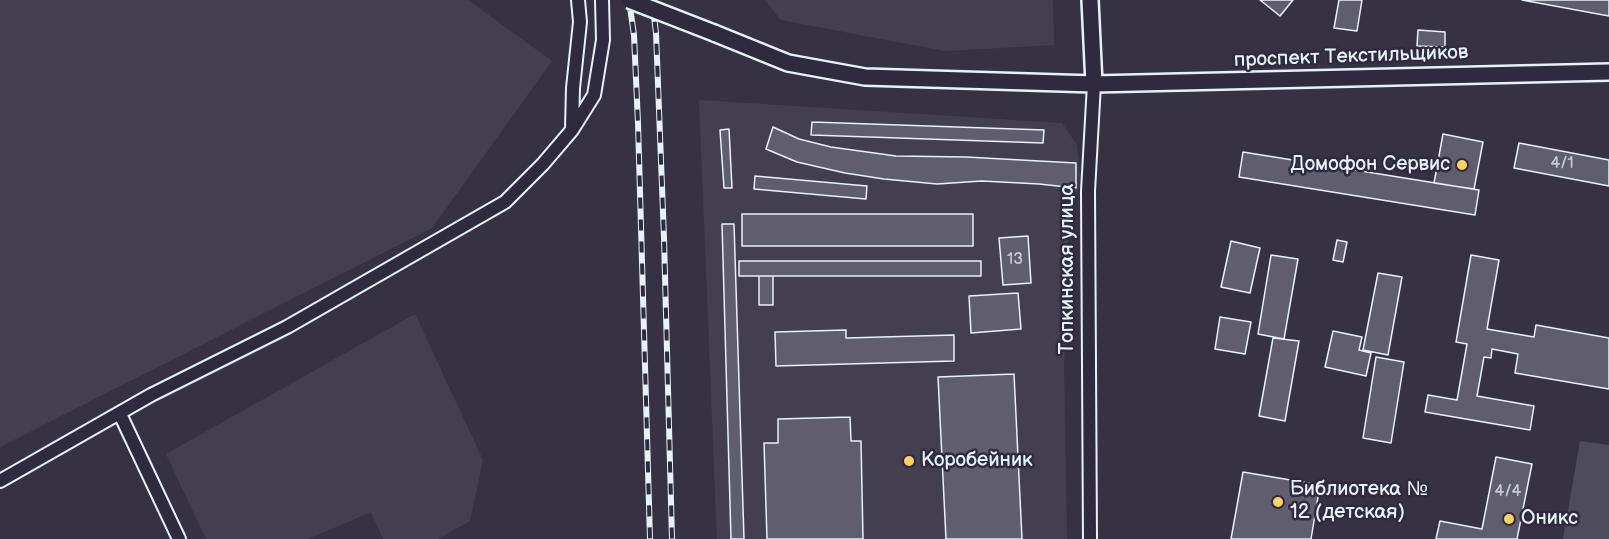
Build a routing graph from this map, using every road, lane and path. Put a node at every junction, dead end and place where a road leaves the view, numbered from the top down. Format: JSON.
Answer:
{"nodes":[{"id":1,"x":578,"y":0,"type":"edge"},
{"id":2,"x":602,"y":0,"type":"edge"},
{"id":3,"x":629,"y":0,"type":"edge"},
{"id":4,"x":1090,"y":0,"type":"edge"},
{"id":5,"x":1609,"y":72,"type":"edge"},
{"id":6,"x":1094,"y":84,"type":"junction"},
{"id":7,"x":572,"y":130,"type":"junction"},
{"id":8,"x":120,"y":414,"type":"junction"},
{"id":9,"x":0,"y":481,"type":"edge"},
{"id":10,"x":179,"y":539,"type":"edge"},
{"id":11,"x":1090,"y":539,"type":"edge"}],
"edges":[{"from":1,"to":7,"type":"street"},
{"from":2,"to":7,"type":"street"},
{"from":3,"to":6,"type":"street","name":"проспект Текстильщиков","bridge":true},
{"from":4,"to":6,"type":"street","name":"Топкинская улица"},
{"from":5,"to":6,"type":"street","name":"проспект Текстильщиков"},
{"from":6,"to":11,"type":"street","name":"Топкинская улица"},
{"from":7,"to":8,"type":"street"},
{"from":8,"to":9,"type":"street"},
{"from":8,"to":10,"type":"street"}]}
